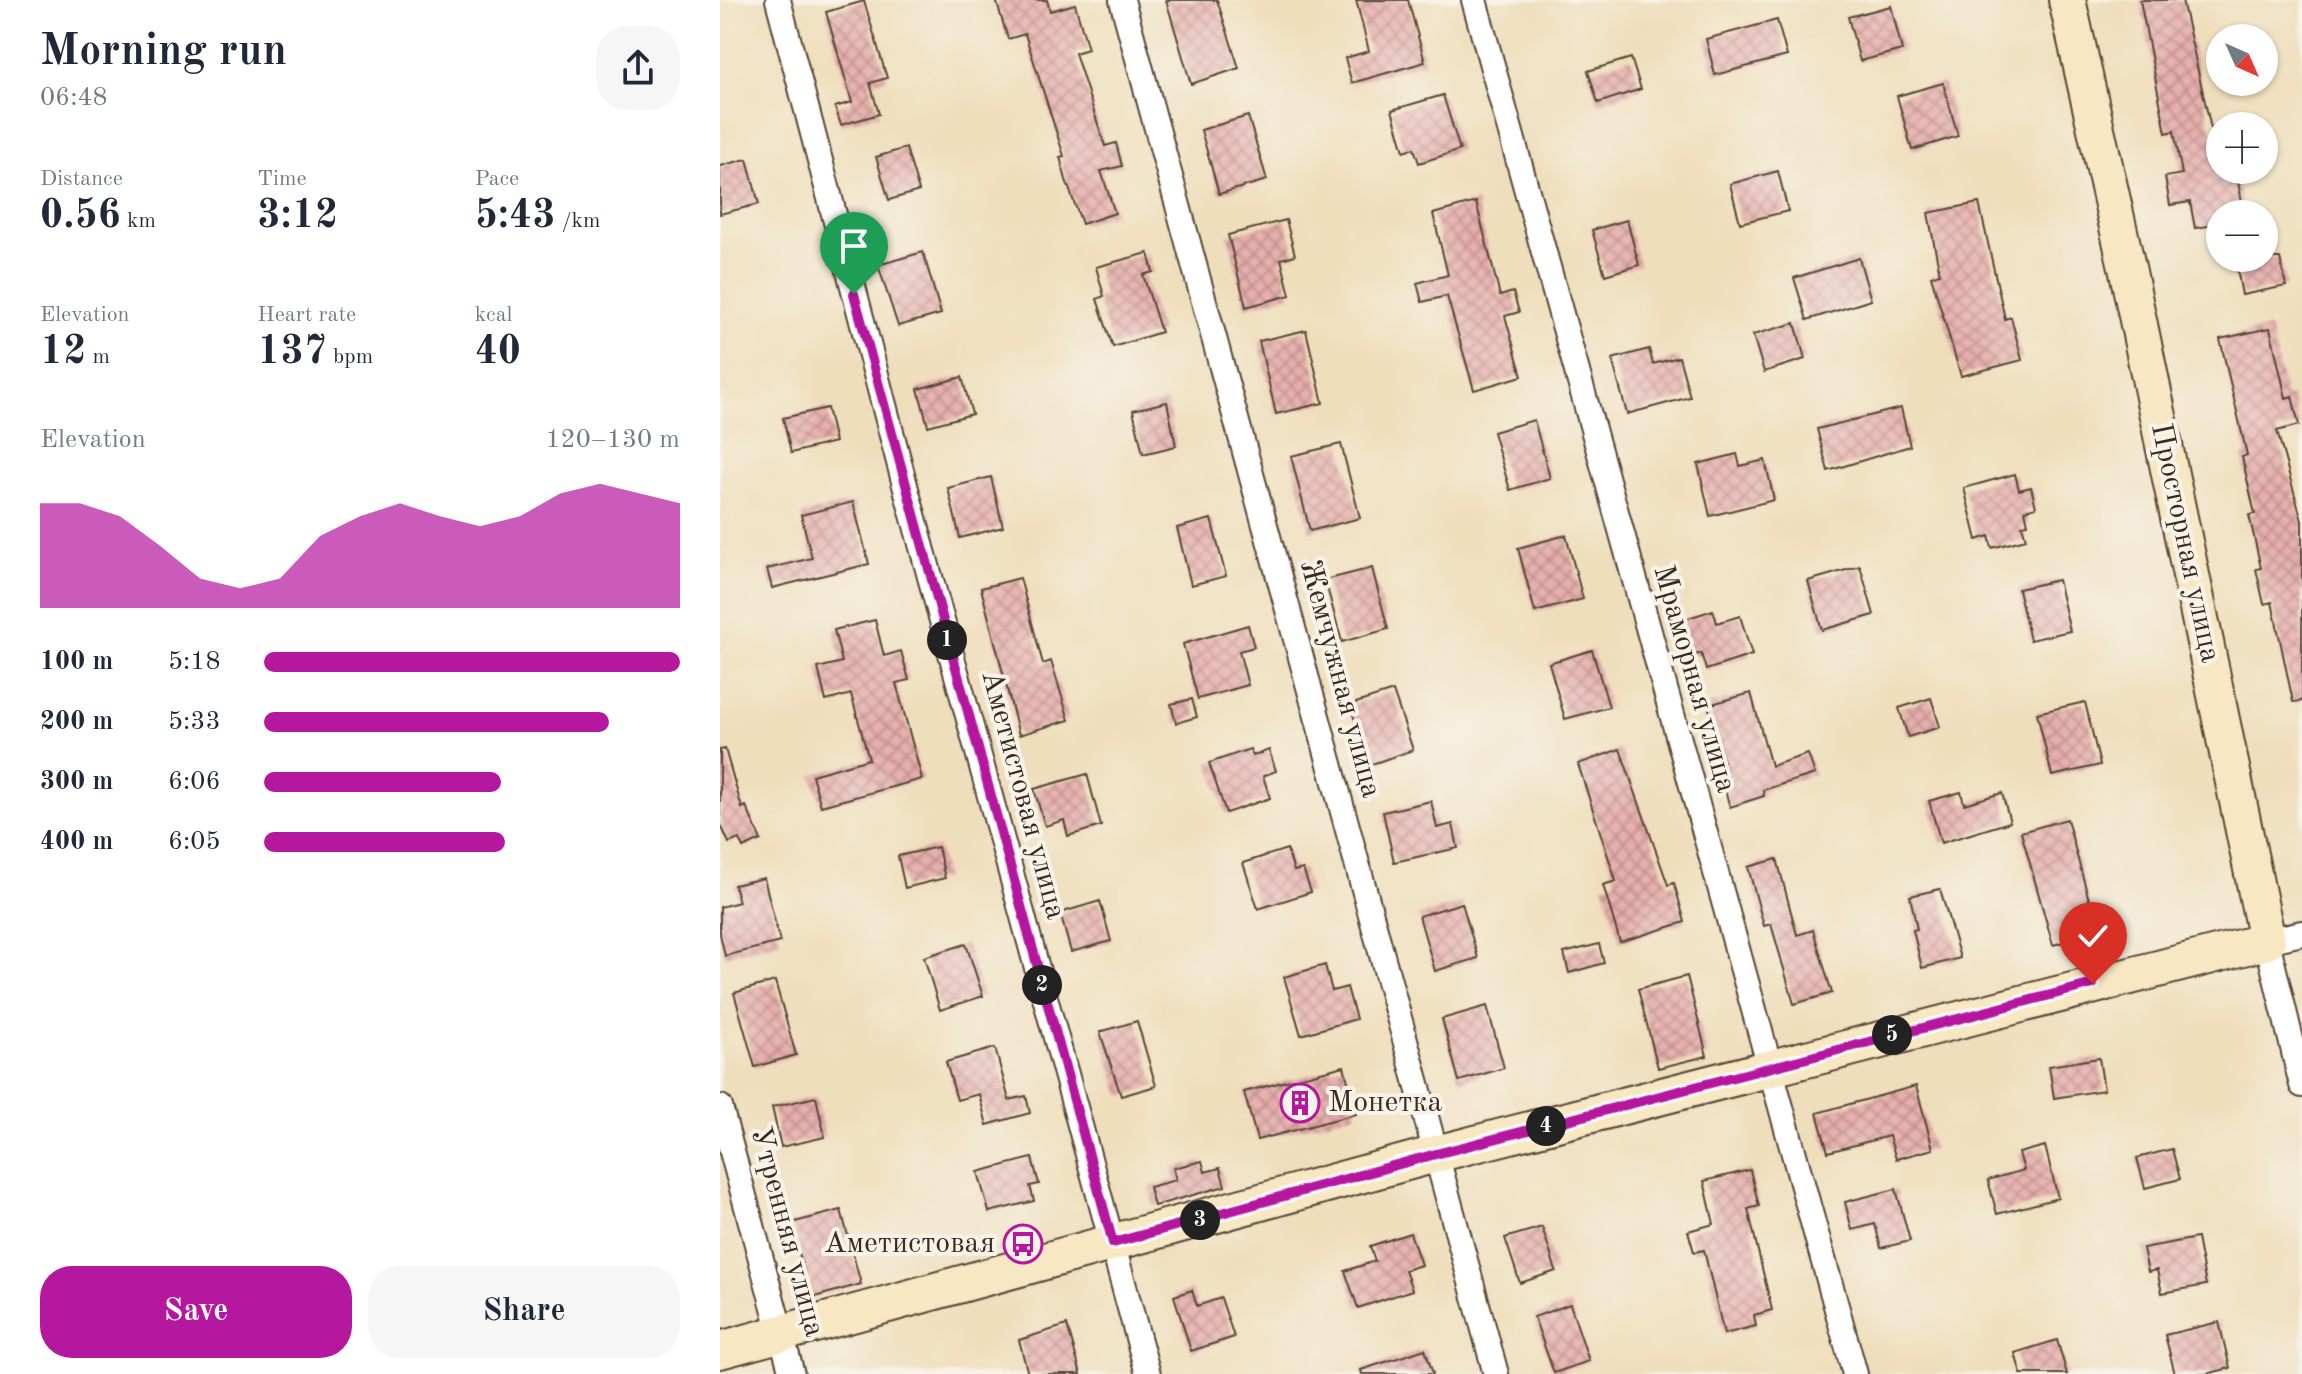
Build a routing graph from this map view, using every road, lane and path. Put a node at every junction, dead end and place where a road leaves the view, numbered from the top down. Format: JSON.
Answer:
{"nodes":[{"id":1,"x":778,"y":0,"type":"edge"},
{"id":2,"x":1122,"y":0,"type":"edge"},
{"id":3,"x":1474,"y":0,"type":"edge"},
{"id":4,"x":2067,"y":0,"type":"edge"},
{"id":5,"x":2302,"y":933,"type":"edge"},
{"id":6,"x":2267,"y":941,"type":"junction"},
{"id":7,"x":1770,"y":1067,"type":"junction"},
{"id":8,"x":2302,"y":1085,"type":"edge"},
{"id":9,"x":720,"y":1107,"type":"edge"},
{"id":10,"x":1436,"y":1154,"type":"junction"},
{"id":11,"x":1113,"y":1243,"type":"junction"},
{"id":12,"x":781,"y":1333,"type":"junction"},
{"id":13,"x":720,"y":1350,"type":"edge"},
{"id":14,"x":792,"y":1374,"type":"edge"},
{"id":15,"x":1148,"y":1374,"type":"edge"},
{"id":16,"x":1496,"y":1374,"type":"edge"},
{"id":17,"x":1855,"y":1374,"type":"edge"}],
"edges":[{"from":1,"to":11,"type":"street","name":"Аметистовая улица"},
{"from":2,"to":10,"type":"street","name":"Жемчужная улица"},
{"from":3,"to":7,"type":"street","name":"Мраморная улица"},
{"from":4,"to":6,"type":"street","name":"Просторная улица"},
{"from":5,"to":6,"type":"street"},
{"from":6,"to":7,"type":"street"},
{"from":6,"to":8,"type":"street","name":"Просторная улица"},
{"from":7,"to":10,"type":"street"},
{"from":7,"to":17,"type":"street","name":"Мраморная улица"},
{"from":9,"to":12,"type":"street","name":"Утренняя улица"},
{"from":10,"to":11,"type":"street"},
{"from":10,"to":16,"type":"street","name":"Жемчужная улица"},
{"from":11,"to":12,"type":"street"},
{"from":11,"to":15,"type":"street","name":"Аметистовая улица"},
{"from":12,"to":13,"type":"street"},
{"from":12,"to":14,"type":"street","name":"Утренняя улица"}]}
